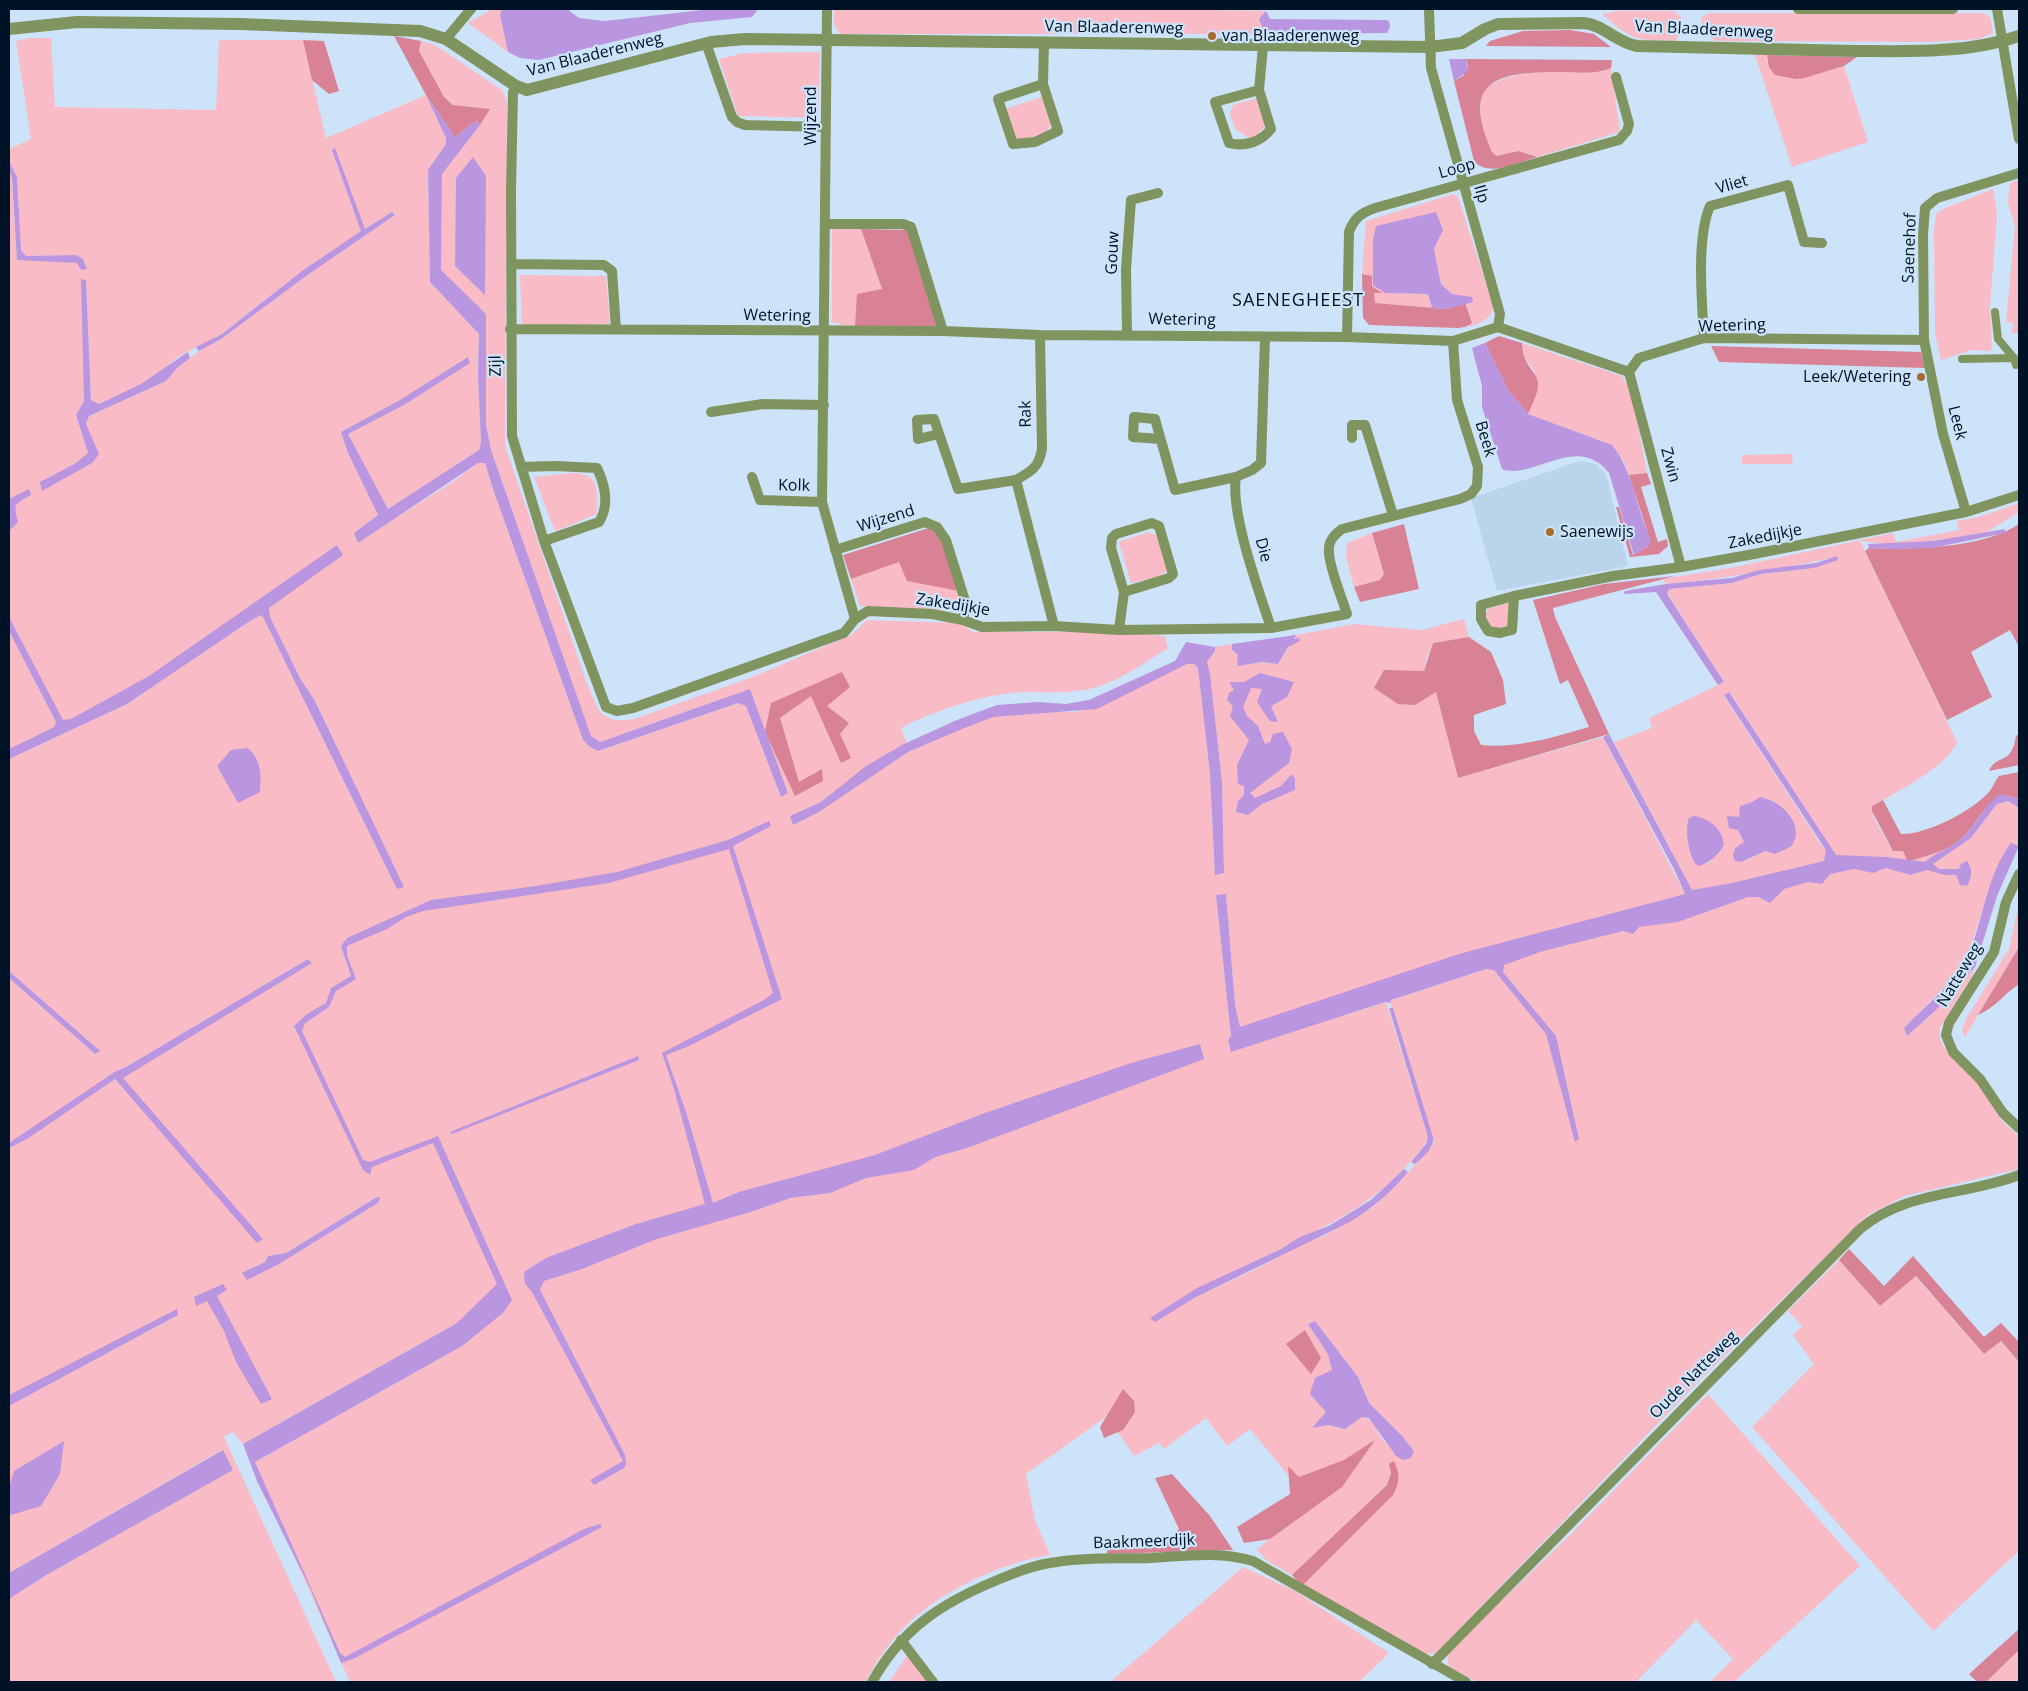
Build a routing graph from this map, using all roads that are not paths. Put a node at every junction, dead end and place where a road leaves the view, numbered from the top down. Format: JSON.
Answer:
{"nodes":[{"id":1,"x":471,"y":9,"type":"edge"},
{"id":2,"x":827,"y":9,"type":"edge"},
{"id":3,"x":1429,"y":9,"type":"edge"},
{"id":4,"x":1798,"y":9,"type":"edge"},
{"id":5,"x":1953,"y":9,"type":"edge"},
{"id":6,"x":1997,"y":9,"type":"edge"},
{"id":7,"x":9,"y":29,"type":"edge"},
{"id":8,"x":2019,"y":36,"type":"edge"},
{"id":9,"x":446,"y":39,"type":"junction"},
{"id":10,"x":827,"y":40,"type":"junction"},
{"id":11,"x":2004,"y":41,"type":"junction"},
{"id":12,"x":706,"y":43,"type":"junction"},
{"id":13,"x":1044,"y":43,"type":"junction"},
{"id":14,"x":1263,"y":46,"type":"junction"},
{"id":15,"x":1430,"y":47,"type":"junction"},
{"id":16,"x":1616,"y":77,"type":"dead end"},
{"id":17,"x":1043,"y":84,"type":"junction"},
{"id":18,"x":516,"y":86,"type":"junction"},
{"id":19,"x":1259,"y":90,"type":"junction"},
{"id":20,"x":825,"y":127,"type":"junction"},
{"id":21,"x":2019,"y":139,"type":"edge"},
{"id":22,"x":2019,"y":173,"type":"edge"},
{"id":23,"x":1463,"y":183,"type":"junction"},
{"id":24,"x":1158,"y":193,"type":"dead end"},
{"id":25,"x":826,"y":224,"type":"junction"},
{"id":26,"x":1822,"y":242,"type":"dead end"},
{"id":27,"x":511,"y":264,"type":"junction"},
{"id":28,"x":1995,"y":312,"type":"dead end"},
{"id":29,"x":1498,"y":327,"type":"junction"},
{"id":30,"x":510,"y":329,"type":"junction"},
{"id":31,"x":616,"y":329,"type":"junction"},
{"id":32,"x":943,"y":331,"type":"junction"},
{"id":33,"x":824,"y":332,"type":"junction"},
{"id":34,"x":1127,"y":334,"type":"junction"},
{"id":35,"x":1040,"y":335,"type":"junction"},
{"id":36,"x":1265,"y":337,"type":"junction"},
{"id":37,"x":1347,"y":337,"type":"junction"},
{"id":38,"x":1704,"y":338,"type":"junction"},
{"id":39,"x":1924,"y":340,"type":"junction"},
{"id":40,"x":1453,"y":341,"type":"junction"},
{"id":41,"x":1962,"y":359,"type":"dead end"},
{"id":42,"x":1629,"y":372,"type":"junction"},
{"id":43,"x":824,"y":405,"type":"junction"},
{"id":44,"x":710,"y":412,"type":"dead end"},
{"id":45,"x":939,"y":434,"type":"dead end"},
{"id":46,"x":1352,"y":438,"type":"dead end"},
{"id":47,"x":1160,"y":439,"type":"dead end"},
{"id":48,"x":521,"y":468,"type":"junction"},
{"id":49,"x":1236,"y":476,"type":"junction"},
{"id":50,"x":752,"y":477,"type":"dead end"},
{"id":51,"x":1016,"y":480,"type":"junction"},
{"id":52,"x":2019,"y":495,"type":"edge"},
{"id":53,"x":822,"y":502,"type":"junction"},
{"id":54,"x":1966,"y":512,"type":"junction"},
{"id":55,"x":1393,"y":515,"type":"junction"},
{"id":56,"x":544,"y":541,"type":"junction"},
{"id":57,"x":835,"y":550,"type":"junction"},
{"id":58,"x":1681,"y":567,"type":"junction"},
{"id":59,"x":1124,"y":592,"type":"junction"},
{"id":60,"x":1514,"y":596,"type":"dead end"},
{"id":61,"x":1347,"y":614,"type":"joint"},
{"id":62,"x":855,"y":619,"type":"junction"},
{"id":63,"x":964,"y":620,"type":"junction"},
{"id":64,"x":1054,"y":626,"type":"junction"},
{"id":65,"x":1271,"y":628,"type":"junction"},
{"id":66,"x":1119,"y":630,"type":"junction"},
{"id":67,"x":606,"y":707,"type":"joint"},
{"id":68,"x":2019,"y":874,"type":"edge"},
{"id":69,"x":2019,"y":1128,"type":"edge"},
{"id":70,"x":2019,"y":1176,"type":"edge"},
{"id":71,"x":901,"y":1640,"type":"junction"},
{"id":72,"x":1432,"y":1664,"type":"junction"},
{"id":73,"x":1460,"y":1681,"type":"edge"},
{"id":74,"x":872,"y":1682,"type":"edge"},
{"id":75,"x":933,"y":1682,"type":"edge"}],
"edges":[{"from":1,"to":9,"type":"street"},
{"from":2,"to":10,"type":"street","name":"Wijzend"},
{"from":3,"to":15,"type":"street","name":"Ilp"},
{"from":4,"to":5,"type":"street"},
{"from":6,"to":11,"type":"street"},
{"from":7,"to":9,"type":"street","name":"Van Blaaderenweg"},
{"from":8,"to":11,"type":"street","name":"Van Blaaderenweg"},
{"from":9,"to":18,"type":"street","name":"Van Blaaderenweg"},
{"from":10,"to":12,"type":"street","name":"Van Blaaderenweg"},
{"from":10,"to":13,"type":"street","name":"Van Blaaderenweg"},
{"from":10,"to":20,"type":"street","name":"Wijzend"},
{"from":11,"to":15,"type":"street","name":"Van Blaaderenweg"},
{"from":11,"to":21,"type":"street"},
{"from":12,"to":18,"type":"street","name":"Van Blaaderenweg"},
{"from":12,"to":20,"type":"street"},
{"from":13,"to":14,"type":"street","name":"Van Blaaderenweg"},
{"from":13,"to":17,"type":"street"},
{"from":14,"to":15,"type":"street","name":"Van Blaaderenweg"},
{"from":14,"to":19,"type":"street"},
{"from":15,"to":23,"type":"street","name":"Ilp"},
{"from":16,"to":23,"type":"street","name":"Loop"},
{"from":17,"to":17,"type":"street"},
{"from":18,"to":27,"type":"street","name":"Zijl"},
{"from":19,"to":19,"type":"street"},
{"from":20,"to":25,"type":"street","name":"Wijzend"},
{"from":22,"to":39,"type":"street","name":"Saenehof"},
{"from":23,"to":29,"type":"street","name":"Ilp"},
{"from":23,"to":37,"type":"street","name":"Loop"},
{"from":24,"to":34,"type":"street","name":"Gouw"},
{"from":25,"to":32,"type":"street"},
{"from":25,"to":33,"type":"street","name":"Wijzend"},
{"from":26,"to":38,"type":"street","name":"Vliet"},
{"from":27,"to":30,"type":"street","name":"Zijl"},
{"from":27,"to":31,"type":"street"},
{"from":28,"to":41,"type":"street"},
{"from":29,"to":40,"type":"street","name":"Wetering"},
{"from":29,"to":42,"type":"street"},
{"from":30,"to":31,"type":"street","name":"Wetering"},
{"from":30,"to":48,"type":"street","name":"Zijl"},
{"from":31,"to":33,"type":"street","name":"Wetering"},
{"from":32,"to":33,"type":"street","name":"Wetering"},
{"from":32,"to":35,"type":"street","name":"Wetering"},
{"from":33,"to":43,"type":"street","name":"Wijzend"},
{"from":34,"to":35,"type":"street","name":"Wetering"},
{"from":34,"to":36,"type":"street","name":"Wetering"},
{"from":35,"to":51,"type":"street","name":"Rak"},
{"from":36,"to":37,"type":"street","name":"Wetering"},
{"from":36,"to":49,"type":"street"},
{"from":37,"to":40,"type":"street","name":"Wetering"},
{"from":38,"to":39,"type":"street","name":"Wetering"},
{"from":38,"to":42,"type":"street","name":"Wetering"},
{"from":39,"to":54,"type":"street","name":"Leek"},
{"from":40,"to":55,"type":"street","name":"Beek"},
{"from":42,"to":58,"type":"street","name":"Zwin"},
{"from":43,"to":44,"type":"street"},
{"from":43,"to":53,"type":"street","name":"Wijzend"},
{"from":45,"to":51,"type":"street","name":"Rak"},
{"from":46,"to":55,"type":"street"},
{"from":47,"to":49,"type":"street"},
{"from":48,"to":56,"type":"street","name":"Zijl"},
{"from":48,"to":56,"type":"street"},
{"from":49,"to":65,"type":"street","name":"Die"},
{"from":50,"to":53,"type":"street","name":"Kolk"},
{"from":51,"to":64,"type":"street"},
{"from":52,"to":54,"type":"street","name":"Zakedijkje"},
{"from":53,"to":57,"type":"street","name":"Wijzend"},
{"from":54,"to":58,"type":"street","name":"Zakedijkje"},
{"from":55,"to":61,"type":"street","name":"Beek"},
{"from":56,"to":67,"type":"street","name":"Zijl"},
{"from":57,"to":62,"type":"street","name":"Wijzend"},
{"from":57,"to":63,"type":"street","name":"Wijzend"},
{"from":58,"to":60,"type":"street","name":"Zakedijkje"},
{"from":59,"to":59,"type":"street"},
{"from":59,"to":66,"type":"street"},
{"from":61,"to":65,"type":"street","name":"Zakedijkje"},
{"from":62,"to":63,"type":"street","name":"Zakedijkje"},
{"from":62,"to":67,"type":"street","name":"Zakedijkje"},
{"from":63,"to":64,"type":"street","name":"Zakedijkje"},
{"from":64,"to":66,"type":"street","name":"Zakedijkje"},
{"from":65,"to":66,"type":"street","name":"Zakedijkje"},
{"from":68,"to":69,"type":"street","name":"Natteweg"},
{"from":70,"to":72,"type":"street","name":"Oude Natteweg"},
{"from":71,"to":72,"type":"street","name":"Baakmeerdijk"},
{"from":71,"to":74,"type":"street","name":"Baakmeerdijk"},
{"from":71,"to":75,"type":"street"},
{"from":72,"to":73,"type":"street","name":"Baakmeerdijk"}]}
